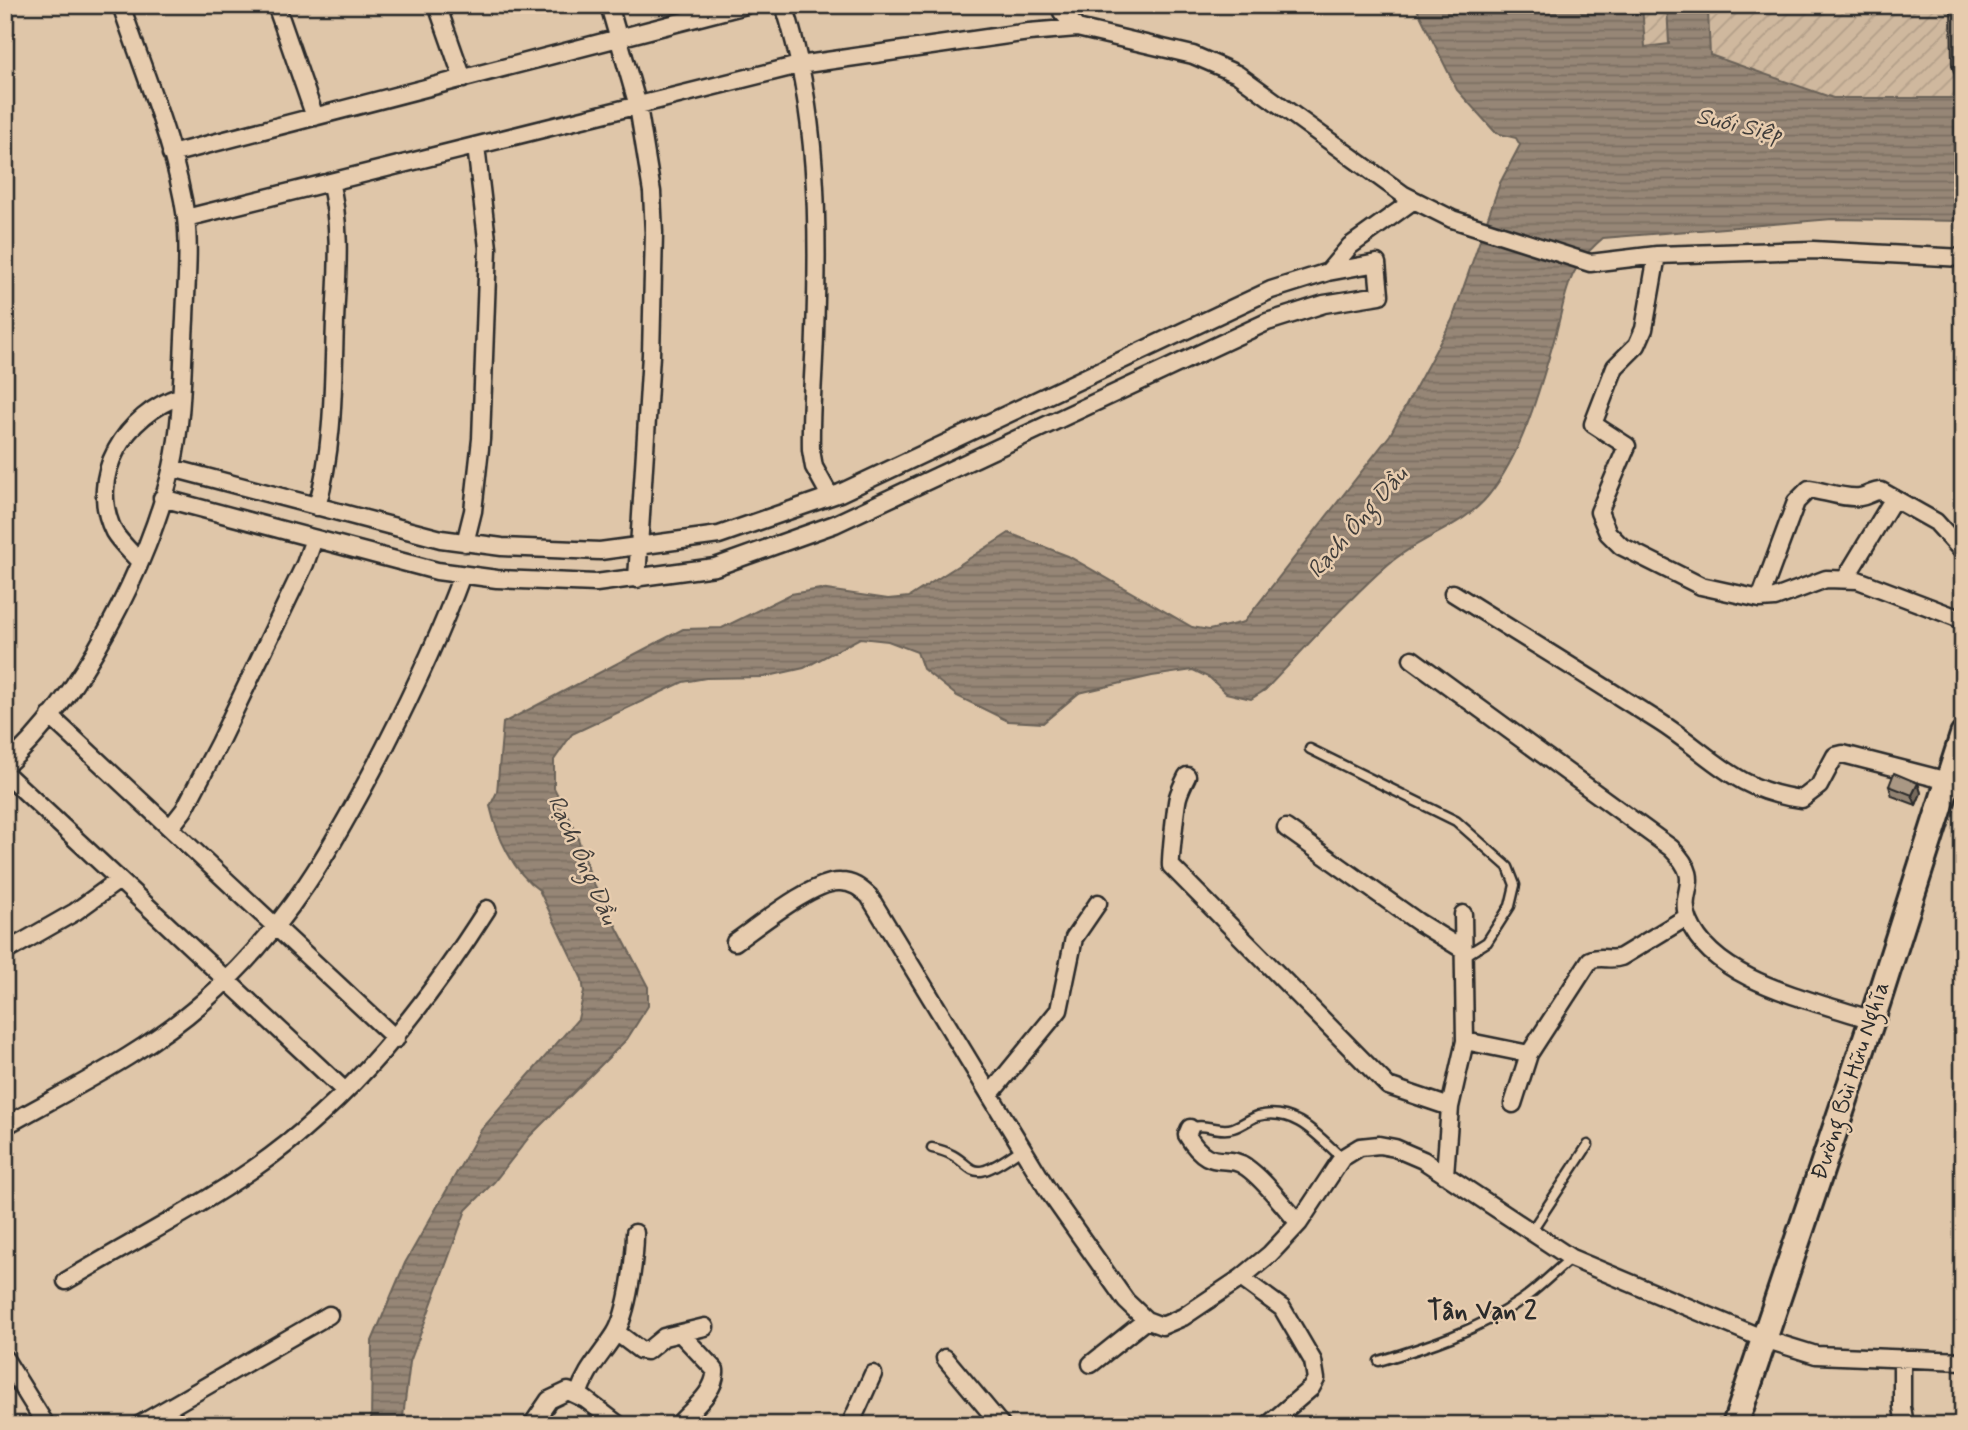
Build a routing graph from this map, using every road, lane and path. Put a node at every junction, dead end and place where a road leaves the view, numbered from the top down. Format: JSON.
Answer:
{"nodes":[{"id":1,"x":121,"y":5,"type":"edge"},
{"id":2,"x":276,"y":5,"type":"edge"},
{"id":3,"x":437,"y":5,"type":"edge"},
{"id":4,"x":609,"y":5,"type":"edge"},
{"id":5,"x":746,"y":5,"type":"edge"},
{"id":6,"x":784,"y":5,"type":"edge"},
{"id":7,"x":1060,"y":5,"type":"edge"},
{"id":8,"x":1077,"y":28,"type":"junction"},
{"id":9,"x":620,"y":38,"type":"junction"},
{"id":10,"x":799,"y":65,"type":"junction"},
{"id":11,"x":463,"y":79,"type":"junction"},
{"id":12,"x":638,"y":106,"type":"junction"},
{"id":13,"x":315,"y":117,"type":"junction"},
{"id":14,"x":477,"y":146,"type":"junction"},
{"id":15,"x":171,"y":154,"type":"junction"},
{"id":16,"x":330,"y":182,"type":"junction"},
{"id":17,"x":1414,"y":200,"type":"junction"},
{"id":18,"x":186,"y":218,"type":"junction"},
{"id":19,"x":1657,"y":256,"type":"junction"},
{"id":20,"x":1963,"y":258,"type":"edge"},
{"id":21,"x":1328,"y":272,"type":"junction"},
{"id":22,"x":1197,"y":325,"type":"junction"},
{"id":23,"x":1211,"y":348,"type":"junction"},
{"id":24,"x":181,"y":396,"type":"junction"},
{"id":25,"x":172,"y":468,"type":"junction"},
{"id":26,"x":830,"y":496,"type":"junction"},
{"id":27,"x":162,"y":498,"type":"junction"},
{"id":28,"x":1894,"y":498,"type":"junction"},
{"id":29,"x":317,"y":507,"type":"junction"},
{"id":30,"x":314,"y":539,"type":"junction"},
{"id":31,"x":465,"y":543,"type":"junction"},
{"id":32,"x":639,"y":547,"type":"junction"},
{"id":33,"x":1963,"y":552,"type":"edge"},
{"id":34,"x":139,"y":561,"type":"junction"},
{"id":35,"x":461,"y":575,"type":"junction"},
{"id":36,"x":637,"y":579,"type":"junction"},
{"id":37,"x":1845,"y":579,"type":"junction"},
{"id":38,"x":1453,"y":593,"type":"dead end"},
{"id":39,"x":1760,"y":599,"type":"junction"},
{"id":40,"x":1963,"y":620,"type":"edge"},
{"id":41,"x":1412,"y":659,"type":"dead end"},
{"id":42,"x":50,"y":716,"type":"junction"},
{"id":43,"x":1963,"y":735,"type":"edge"},
{"id":44,"x":1310,"y":749,"type":"dead end"},
{"id":45,"x":5,"y":765,"type":"edge"},
{"id":46,"x":5,"y":773,"type":"edge"},
{"id":47,"x":1187,"y":776,"type":"dead end"},
{"id":48,"x":1948,"y":781,"type":"junction"},
{"id":49,"x":170,"y":828,"type":"junction"},
{"id":50,"x":1286,"y":828,"type":"dead end"},
{"id":51,"x":119,"y":880,"type":"junction"},
{"id":52,"x":1098,"y":903,"type":"dead end"},
{"id":53,"x":487,"y":909,"type":"dead end"},
{"id":54,"x":1463,"y":914,"type":"dead end"},
{"id":55,"x":1687,"y":917,"type":"junction"},
{"id":56,"x":277,"y":927,"type":"junction"},
{"id":57,"x":735,"y":942,"type":"dead end"},
{"id":58,"x":5,"y":952,"type":"edge"},
{"id":59,"x":1464,"y":952,"type":"junction"},
{"id":60,"x":226,"y":980,"type":"junction"},
{"id":61,"x":1872,"y":1020,"type":"junction"},
{"id":62,"x":396,"y":1038,"type":"junction"},
{"id":63,"x":1465,"y":1041,"type":"junction"},
{"id":64,"x":1529,"y":1054,"type":"junction"},
{"id":65,"x":345,"y":1091,"type":"junction"},
{"id":66,"x":991,"y":1093,"type":"junction"},
{"id":67,"x":1513,"y":1104,"type":"dead end"},
{"id":68,"x":1450,"y":1107,"type":"junction"},
{"id":69,"x":5,"y":1126,"type":"edge"},
{"id":70,"x":1190,"y":1128,"type":"joint"},
{"id":71,"x":1588,"y":1145,"type":"dead end"},
{"id":72,"x":932,"y":1148,"type":"dead end"},
{"id":73,"x":1021,"y":1149,"type":"junction"},
{"id":74,"x":1342,"y":1158,"type":"junction"},
{"id":75,"x":1445,"y":1175,"type":"junction"},
{"id":76,"x":1299,"y":1223,"type":"junction"},
{"id":77,"x":635,"y":1233,"type":"dead end"},
{"id":78,"x":1530,"y":1233,"type":"junction"},
{"id":79,"x":1571,"y":1258,"type":"junction"},
{"id":80,"x":1241,"y":1278,"type":"junction"},
{"id":81,"x":66,"y":1281,"type":"dead end"},
{"id":82,"x":329,"y":1315,"type":"dead end"},
{"id":83,"x":1146,"y":1320,"type":"junction"},
{"id":84,"x":705,"y":1327,"type":"dead end"},
{"id":85,"x":616,"y":1332,"type":"junction"},
{"id":86,"x":680,"y":1333,"type":"junction"},
{"id":87,"x":1764,"y":1339,"type":"junction"},
{"id":88,"x":945,"y":1358,"type":"dead end"},
{"id":89,"x":1902,"y":1358,"type":"junction"},
{"id":90,"x":5,"y":1359,"type":"edge"},
{"id":91,"x":1379,"y":1361,"type":"dead end"},
{"id":92,"x":1963,"y":1362,"type":"edge"},
{"id":93,"x":1091,"y":1364,"type":"dead end"},
{"id":94,"x":873,"y":1374,"type":"dead end"},
{"id":95,"x":578,"y":1395,"type":"junction"},
{"id":96,"x":46,"y":1425,"type":"edge"},
{"id":97,"x":139,"y":1425,"type":"edge"},
{"id":98,"x":532,"y":1425,"type":"edge"},
{"id":99,"x":619,"y":1425,"type":"edge"},
{"id":100,"x":678,"y":1425,"type":"edge"},
{"id":101,"x":849,"y":1425,"type":"edge"},
{"id":102,"x":1001,"y":1425,"type":"edge"},
{"id":103,"x":1268,"y":1425,"type":"edge"},
{"id":104,"x":1735,"y":1425,"type":"edge"},
{"id":105,"x":1905,"y":1425,"type":"edge"}],
"edges":[{"from":1,"to":15,"type":"street"},
{"from":2,"to":13,"type":"street"},
{"from":3,"to":11,"type":"street"},
{"from":4,"to":9,"type":"street"},
{"from":5,"to":9,"type":"street"},
{"from":6,"to":10,"type":"street"},
{"from":7,"to":8,"type":"street"},
{"from":8,"to":10,"type":"street"},
{"from":8,"to":17,"type":"street"},
{"from":9,"to":11,"type":"street"},
{"from":9,"to":12,"type":"street"},
{"from":10,"to":12,"type":"street"},
{"from":10,"to":26,"type":"street"},
{"from":11,"to":13,"type":"street"},
{"from":12,"to":14,"type":"street"},
{"from":12,"to":32,"type":"street"},
{"from":13,"to":15,"type":"street"},
{"from":14,"to":16,"type":"street"},
{"from":14,"to":31,"type":"street"},
{"from":15,"to":18,"type":"street"},
{"from":16,"to":18,"type":"street"},
{"from":16,"to":29,"type":"street"},
{"from":17,"to":19,"type":"street"},
{"from":17,"to":21,"type":"street"},
{"from":18,"to":24,"type":"street"},
{"from":19,"to":20,"type":"street"},
{"from":19,"to":39,"type":"street"},
{"from":21,"to":22,"type":"street"},
{"from":21,"to":23,"type":"street"},
{"from":22,"to":23,"type":"street"},
{"from":22,"to":26,"type":"street"},
{"from":23,"to":36,"type":"street"},
{"from":24,"to":25,"type":"street"},
{"from":24,"to":34,"type":"street"},
{"from":25,"to":27,"type":"street"},
{"from":25,"to":29,"type":"street"},
{"from":26,"to":32,"type":"street"},
{"from":27,"to":30,"type":"street"},
{"from":27,"to":34,"type":"street"},
{"from":28,"to":33,"type":"street"},
{"from":28,"to":37,"type":"street"},
{"from":28,"to":39,"type":"street"},
{"from":29,"to":31,"type":"street"},
{"from":30,"to":35,"type":"street"},
{"from":30,"to":49,"type":"street"},
{"from":31,"to":32,"type":"street"},
{"from":32,"to":36,"type":"street"},
{"from":34,"to":42,"type":"street"},
{"from":35,"to":36,"type":"street"},
{"from":35,"to":56,"type":"street"},
{"from":37,"to":39,"type":"street"},
{"from":37,"to":40,"type":"street"},
{"from":38,"to":48,"type":"street"},
{"from":41,"to":55,"type":"street"},
{"from":42,"to":45,"type":"street"},
{"from":42,"to":49,"type":"street"},
{"from":43,"to":48,"type":"main road","name":"Đường Bùi Hữu Nghĩa"},
{"from":44,"to":59,"type":"lane"},
{"from":46,"to":51,"type":"street"},
{"from":47,"to":68,"type":"street"},
{"from":48,"to":61,"type":"main road","name":"Đường Bùi Hữu Nghĩa"},
{"from":49,"to":56,"type":"street"},
{"from":50,"to":59,"type":"street"},
{"from":51,"to":58,"type":"street"},
{"from":51,"to":60,"type":"street"},
{"from":52,"to":66,"type":"street"},
{"from":53,"to":62,"type":"street"},
{"from":54,"to":59,"type":"street"},
{"from":55,"to":61,"type":"street"},
{"from":55,"to":64,"type":"street"},
{"from":56,"to":60,"type":"street"},
{"from":56,"to":62,"type":"street"},
{"from":57,"to":66,"type":"street"},
{"from":59,"to":63,"type":"street"},
{"from":60,"to":65,"type":"street"},
{"from":60,"to":69,"type":"street"},
{"from":61,"to":87,"type":"main road","name":"Đường Bùi Hữu Nghĩa"},
{"from":62,"to":65,"type":"street"},
{"from":63,"to":64,"type":"street"},
{"from":63,"to":68,"type":"street"},
{"from":64,"to":67,"type":"street"},
{"from":65,"to":81,"type":"street"},
{"from":66,"to":73,"type":"street"},
{"from":68,"to":75,"type":"street"},
{"from":70,"to":74,"type":"lane"},
{"from":70,"to":76,"type":"street"},
{"from":71,"to":78,"type":"lane"},
{"from":72,"to":73,"type":"lane"},
{"from":73,"to":83,"type":"street"},
{"from":74,"to":75,"type":"street"},
{"from":74,"to":76,"type":"street"},
{"from":75,"to":78,"type":"street"},
{"from":76,"to":80,"type":"street"},
{"from":77,"to":85,"type":"street"},
{"from":78,"to":79,"type":"street"},
{"from":79,"to":87,"type":"street"},
{"from":79,"to":91,"type":"lane"},
{"from":80,"to":83,"type":"street"},
{"from":80,"to":103,"type":"street"},
{"from":82,"to":97,"type":"street"},
{"from":83,"to":93,"type":"street"},
{"from":84,"to":86,"type":"street"},
{"from":85,"to":86,"type":"street"},
{"from":85,"to":95,"type":"street"},
{"from":86,"to":100,"type":"street"},
{"from":87,"to":89,"type":"street"},
{"from":87,"to":104,"type":"main road","name":"Đường Bùi Hữu Nghĩa"},
{"from":88,"to":102,"type":"street"},
{"from":89,"to":92,"type":"street"},
{"from":89,"to":105,"type":"street"},
{"from":90,"to":96,"type":"street"},
{"from":94,"to":101,"type":"street"},
{"from":95,"to":98,"type":"street"},
{"from":95,"to":99,"type":"street"}]}
